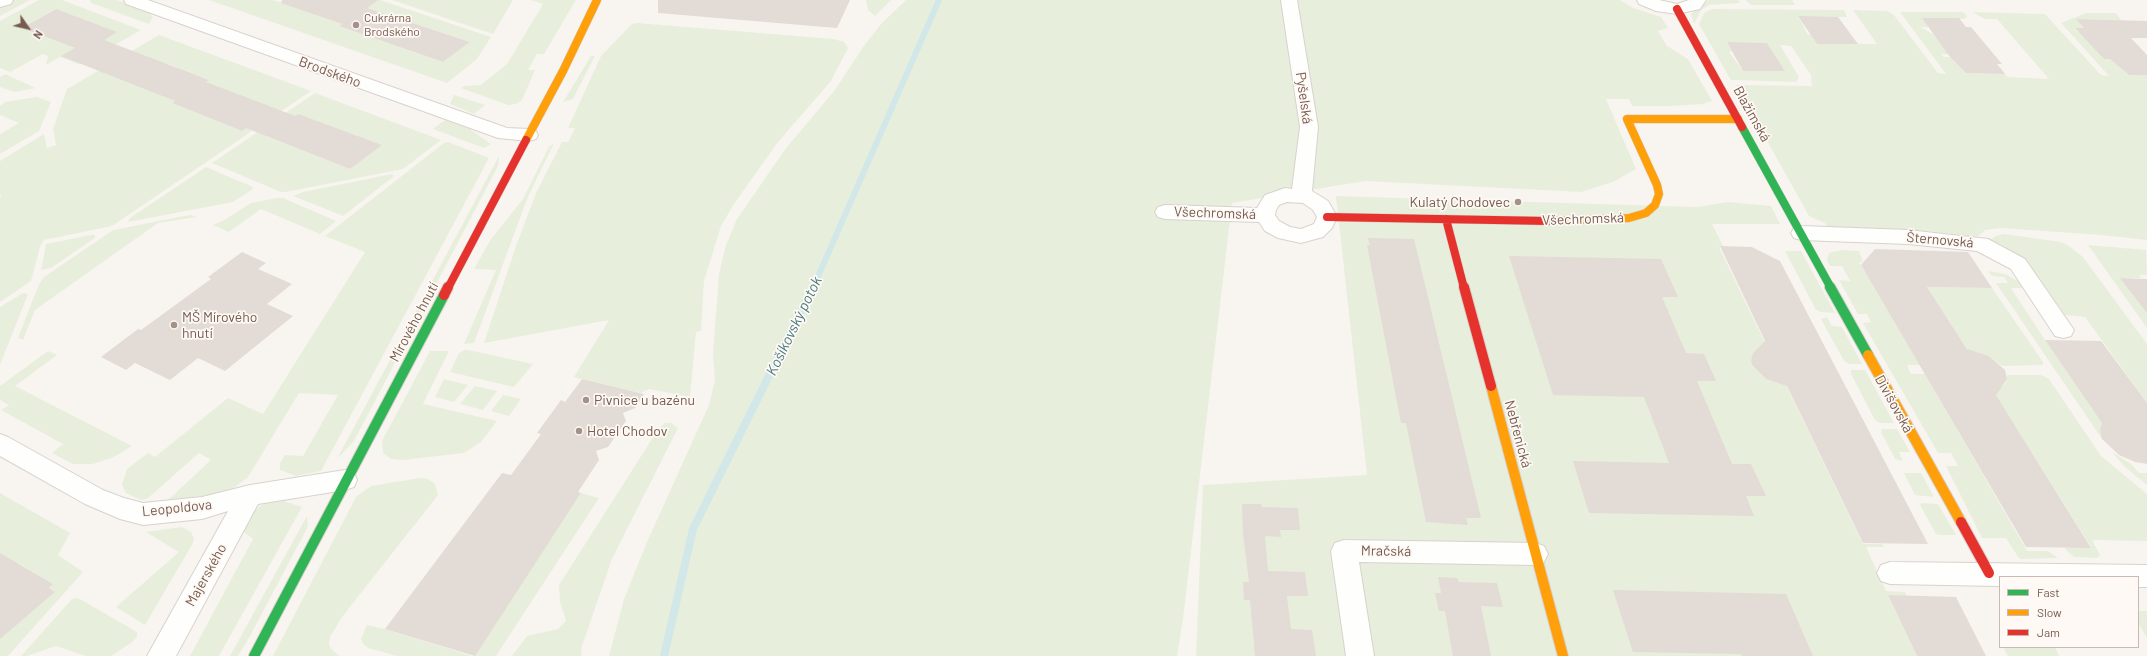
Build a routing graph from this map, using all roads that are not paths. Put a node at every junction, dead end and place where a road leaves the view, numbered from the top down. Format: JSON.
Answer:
{"nodes":[{"id":1,"x":5,"y":0,"type":"edge"},
{"id":2,"x":132,"y":0,"type":"edge"},
{"id":3,"x":597,"y":0,"type":"edge"},
{"id":4,"x":1289,"y":0,"type":"edge"},
{"id":5,"x":1645,"y":0,"type":"edge"},
{"id":6,"x":1698,"y":0,"type":"edge"},
{"id":7,"x":0,"y":2,"type":"edge"},
{"id":8,"x":1677,"y":9,"type":"junction"},
{"id":9,"x":1738,"y":119,"type":"junction"},
{"id":10,"x":529,"y":135,"type":"junction"},
{"id":11,"x":1301,"y":195,"type":"junction"},
{"id":12,"x":1166,"y":212,"type":"dead end"},
{"id":13,"x":1265,"y":215,"type":"junction"},
{"id":14,"x":1326,"y":217,"type":"junction"},
{"id":15,"x":1446,"y":218,"type":"junction"},
{"id":16,"x":1801,"y":233,"type":"junction"},
{"id":17,"x":2063,"y":330,"type":"dead end"},
{"id":18,"x":0,"y":444,"type":"edge"},
{"id":19,"x":345,"y":480,"type":"junction"},
{"id":20,"x":250,"y":495,"type":"junction"},
{"id":21,"x":1535,"y":554,"type":"junction"},
{"id":22,"x":1890,"y":573,"type":"dead end"},
{"id":23,"x":1989,"y":573,"type":"junction"},
{"id":24,"x":2147,"y":576,"type":"edge"},
{"id":25,"x":161,"y":656,"type":"edge"},
{"id":26,"x":254,"y":656,"type":"edge"},
{"id":27,"x":1360,"y":656,"type":"edge"},
{"id":28,"x":1563,"y":656,"type":"edge"}],
"edges":[{"from":1,"to":7,"type":"street"},
{"from":2,"to":10,"type":"street","name":"Brodského"},
{"from":3,"to":10,"type":"street","name":"Mírového hnutí"},
{"from":4,"to":11,"type":"street","name":"Pyšelská"},
{"from":5,"to":8,"type":"street"},
{"from":6,"to":8,"type":"street"},
{"from":8,"to":9,"type":"street","name":"Blažimská"},
{"from":9,"to":15,"type":"street","name":"Všechromská"},
{"from":9,"to":16,"type":"street","name":"Blažimská"},
{"from":10,"to":19,"type":"street","name":"Mírového hnutí"},
{"from":11,"to":13,"type":"street","name":"Všechromská"},
{"from":11,"to":14,"type":"street"},
{"from":12,"to":13,"type":"street","name":"Všechromská"},
{"from":13,"to":14,"type":"street","name":"Všechromská"},
{"from":14,"to":15,"type":"street","name":"Všechromská"},
{"from":15,"to":21,"type":"street","name":"Nebřenická"},
{"from":16,"to":17,"type":"street","name":"Šternovská"},
{"from":16,"to":23,"type":"street","name":"Divišovská"},
{"from":18,"to":20,"type":"street","name":"Leopoldova"},
{"from":19,"to":20,"type":"street","name":"Leopoldova"},
{"from":19,"to":26,"type":"street","name":"Mírového hnutí"},
{"from":20,"to":25,"type":"street","name":"Majerského"},
{"from":21,"to":27,"type":"street","name":"Mračská"},
{"from":21,"to":28,"type":"street","name":"Nebřenická"},
{"from":22,"to":23,"type":"street"},
{"from":23,"to":24,"type":"street"}]}
